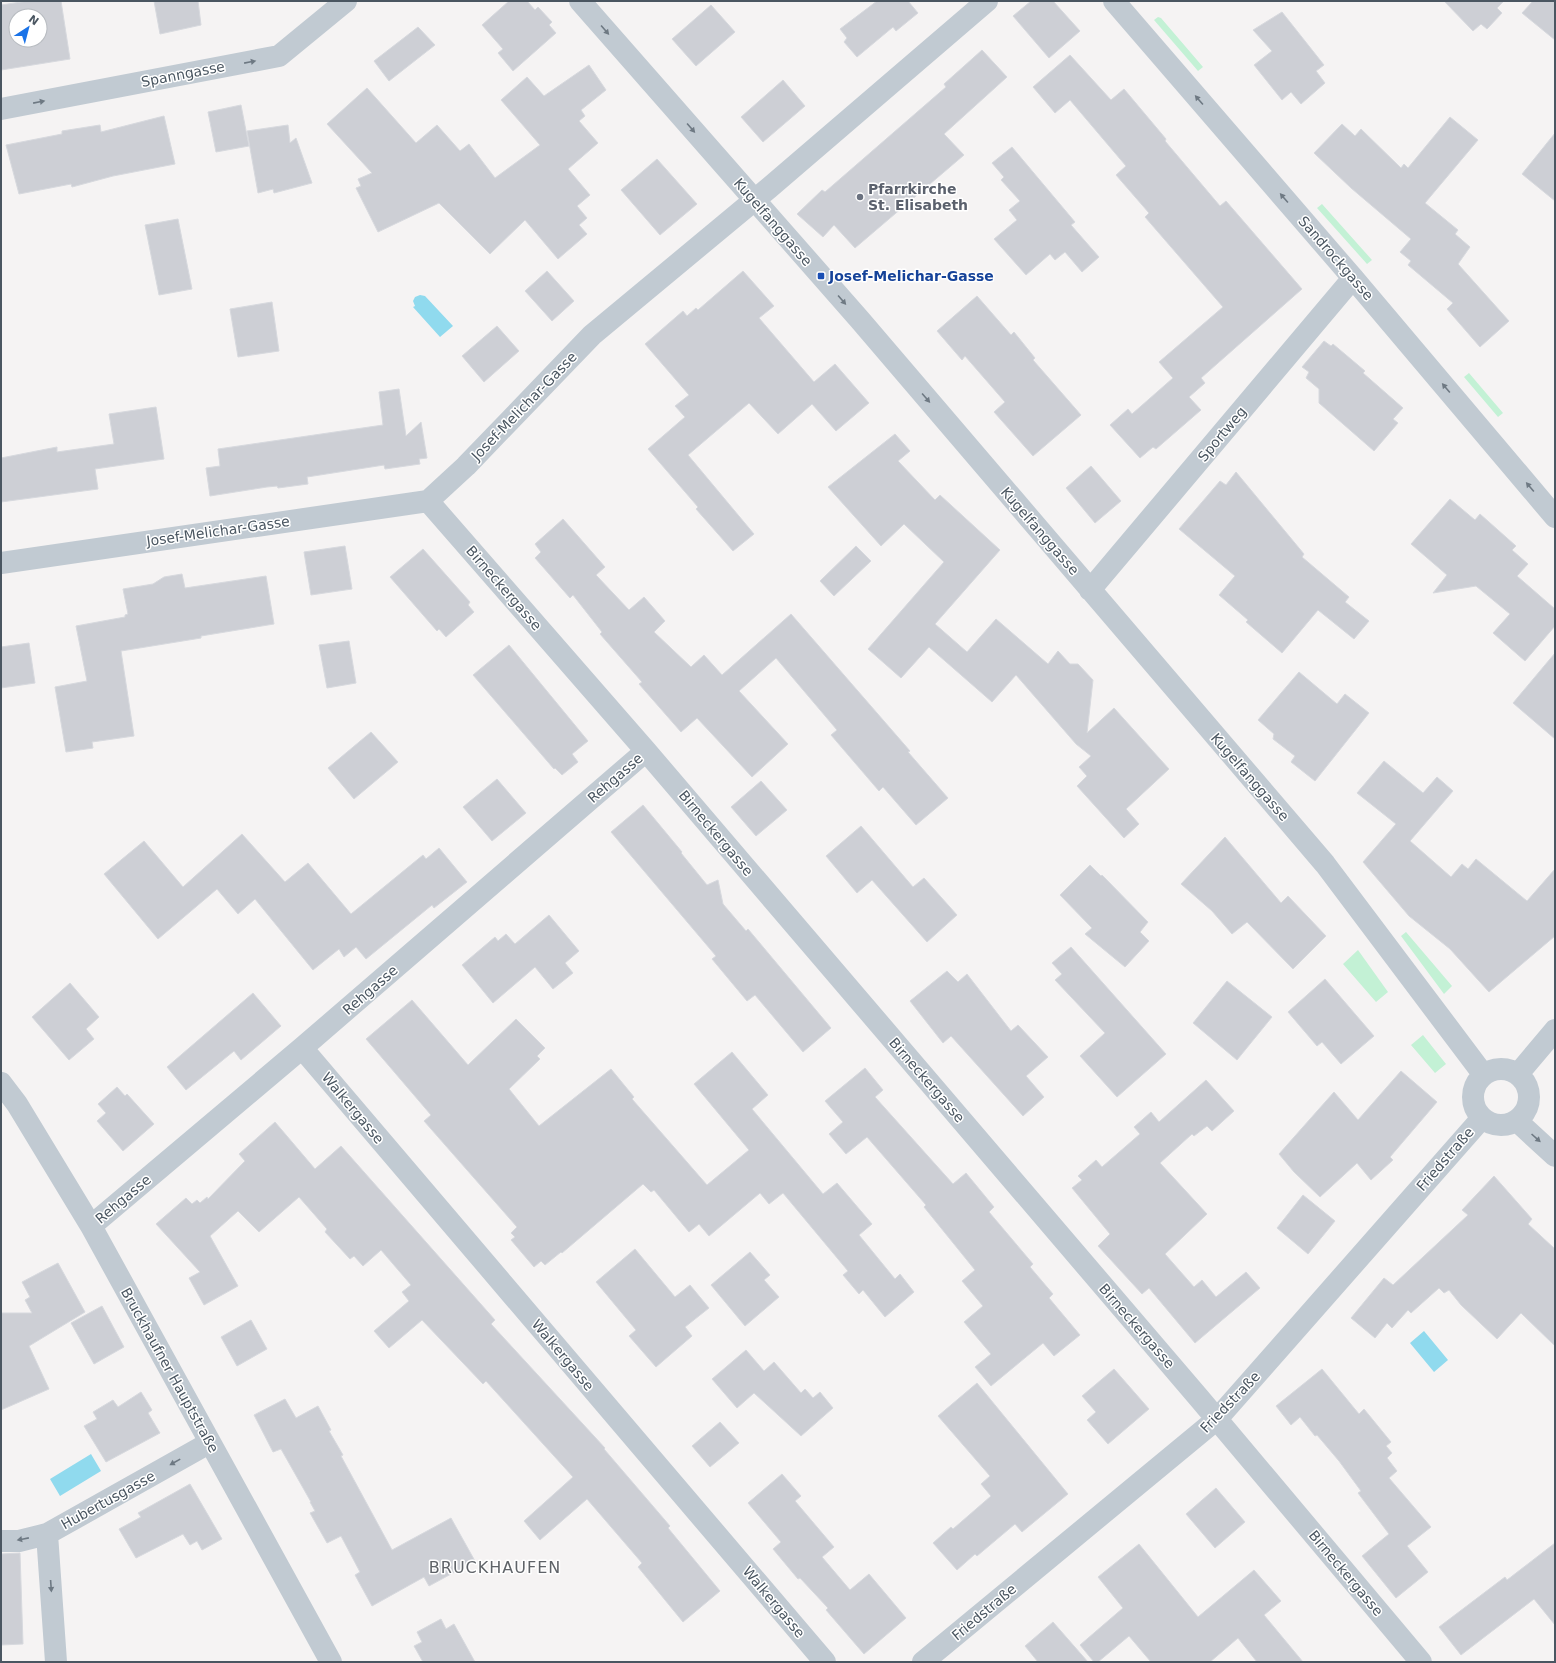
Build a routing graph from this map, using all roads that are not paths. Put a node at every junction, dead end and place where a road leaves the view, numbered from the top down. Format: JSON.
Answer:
{"nodes":[{"id":1,"x":346,"y":1,"type":"edge"},
{"id":2,"x":580,"y":1,"type":"edge"},
{"id":3,"x":987,"y":1,"type":"edge"},
{"id":4,"x":1114,"y":1,"type":"edge"},
{"id":5,"x":1,"y":109,"type":"edge"},
{"id":6,"x":754,"y":201,"type":"junction"},
{"id":7,"x":1353,"y":278,"type":"junction"},
{"id":8,"x":428,"y":501,"type":"junction"},
{"id":9,"x":1555,"y":517,"type":"edge"},
{"id":10,"x":1,"y":563,"type":"edge"},
{"id":11,"x":1090,"y":590,"type":"junction"},
{"id":12,"x":646,"y":751,"type":"junction"},
{"id":13,"x":1555,"y":1030,"type":"edge"},
{"id":14,"x":302,"y":1048,"type":"junction"},
{"id":15,"x":1483,"y":1074,"type":"junction"},
{"id":16,"x":1518,"y":1074,"type":"junction"},
{"id":17,"x":1,"y":1083,"type":"edge"},
{"id":18,"x":1482,"y":1118,"type":"junction"},
{"id":19,"x":1517,"y":1121,"type":"junction"},
{"id":20,"x":1555,"y":1156,"type":"edge"},
{"id":21,"x":91,"y":1226,"type":"junction"},
{"id":22,"x":1217,"y":1419,"type":"junction"},
{"id":23,"x":209,"y":1443,"type":"junction"},
{"id":24,"x":48,"y":1534,"type":"junction"},
{"id":25,"x":1,"y":1541,"type":"edge"},
{"id":26,"x":56,"y":1662,"type":"edge"},
{"id":27,"x":331,"y":1662,"type":"edge"},
{"id":28,"x":825,"y":1662,"type":"edge"},
{"id":29,"x":923,"y":1662,"type":"edge"},
{"id":30,"x":1421,"y":1662,"type":"edge"}],
"edges":[{"from":5,"to":1,"type":"street","name":"Spanngasse","one_way":true},
{"from":2,"to":6,"type":"street","name":"Kugelfanggasse","one_way":true},
{"from":3,"to":6,"type":"street","name":"Josef-Melichar-Gasse"},
{"from":7,"to":4,"type":"street","name":"Sandrockgasse","one_way":true},
{"from":6,"to":8,"type":"street","name":"Josef-Melichar-Gasse"},
{"from":6,"to":11,"type":"street","name":"Kugelfanggasse","one_way":true},
{"from":9,"to":7,"type":"street","name":"Sandrockgasse","one_way":true},
{"from":7,"to":11,"type":"street","name":"Sportweg"},
{"from":8,"to":10,"type":"street","name":"Josef-Melichar-Gasse"},
{"from":8,"to":12,"type":"street","name":"Birneckergasse"},
{"from":11,"to":15,"type":"street","name":"Kugelfanggasse"},
{"from":12,"to":14,"type":"street","name":"Rehgasse"},
{"from":12,"to":22,"type":"street","name":"Birneckergasse"},
{"from":13,"to":16,"type":"street"},
{"from":14,"to":21,"type":"street","name":"Rehgasse"},
{"from":14,"to":28,"type":"street","name":"Walkergasse"},
{"from":15,"to":16,"type":"street"},
{"from":15,"to":18,"type":"street"},
{"from":16,"to":19,"type":"street"},
{"from":17,"to":21,"type":"street","name":"Bruckhaufner Hauptstraße"},
{"from":18,"to":19,"type":"street"},
{"from":18,"to":22,"type":"street","name":"Friedstraße"},
{"from":19,"to":20,"type":"street","one_way":true},
{"from":21,"to":23,"type":"street","name":"Bruckhaufner Hauptstraße"},
{"from":22,"to":29,"type":"street","name":"Friedstraße"},
{"from":22,"to":30,"type":"street","name":"Birneckergasse"},
{"from":23,"to":24,"type":"street","name":"Hubertusgasse","one_way":true},
{"from":23,"to":27,"type":"street","name":"Bruckhaufner Hauptstraße"},
{"from":24,"to":25,"type":"street","name":"Hubertusgasse","one_way":true},
{"from":24,"to":26,"type":"street","one_way":true}]}
